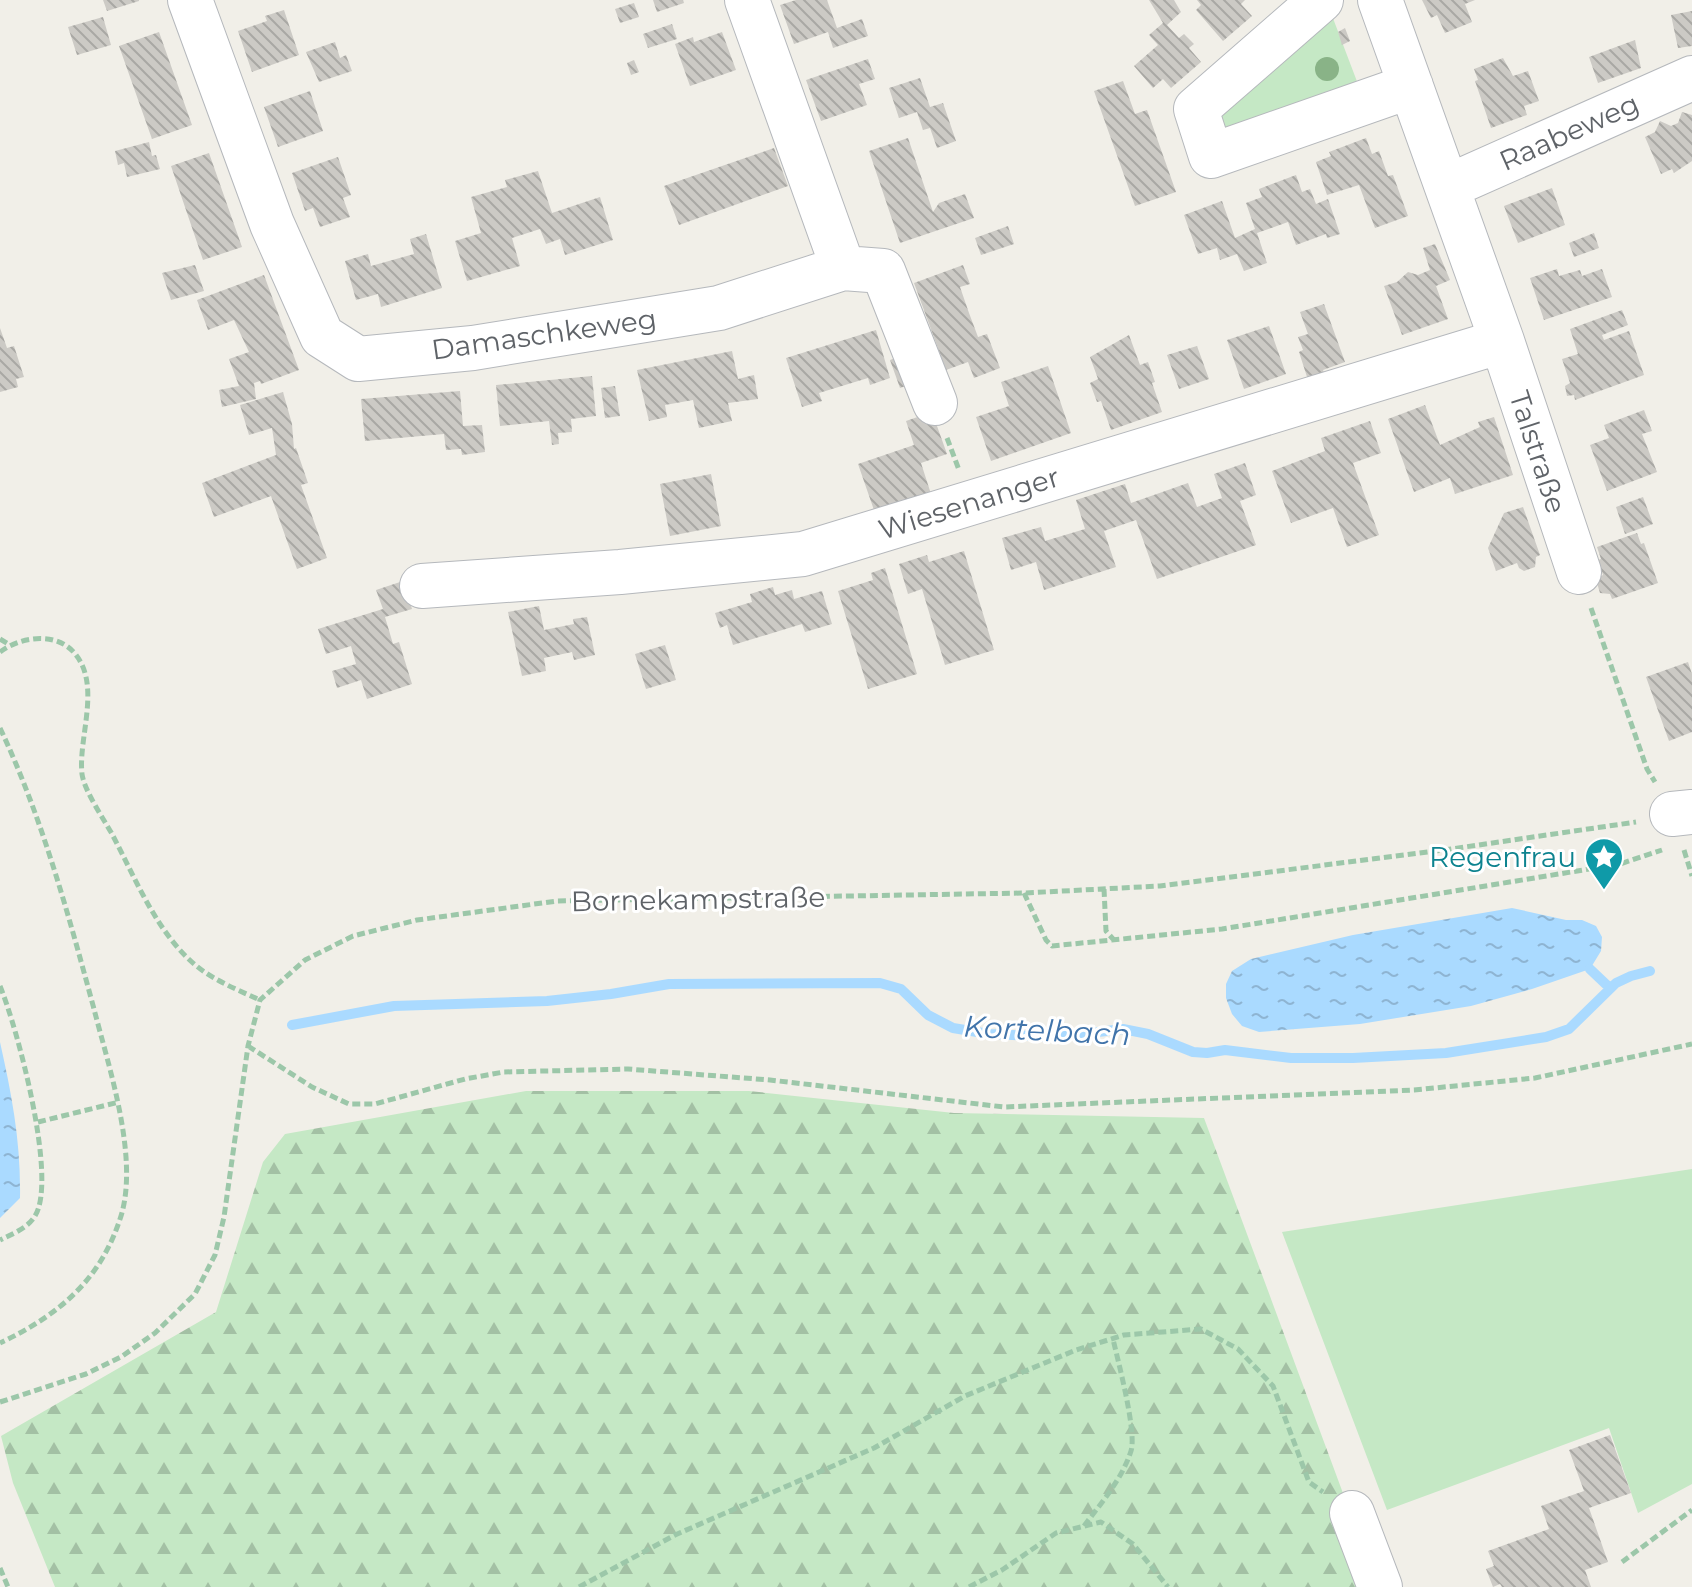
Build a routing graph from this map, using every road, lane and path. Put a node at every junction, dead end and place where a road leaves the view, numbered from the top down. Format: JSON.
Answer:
{"nodes":[{"id":1,"x":190,"y":0,"type":"edge"},
{"id":2,"x":747,"y":0,"type":"edge"},
{"id":3,"x":1321,"y":0,"type":"edge"},
{"id":4,"x":1380,"y":0,"type":"edge"},
{"id":5,"x":1692,"y":78,"type":"edge"},
{"id":6,"x":1411,"y":86,"type":"junction"},
{"id":7,"x":1447,"y":187,"type":"junction"},
{"id":8,"x":843,"y":268,"type":"junction"},
{"id":9,"x":1502,"y":341,"type":"junction"},
{"id":10,"x":935,"y":403,"type":"joint"},
{"id":11,"x":971,"y":503,"type":"junction"},
{"id":12,"x":1579,"y":572,"type":"joint"},
{"id":13,"x":422,"y":586,"type":"dead end"},
{"id":14,"x":0,"y":639,"type":"edge"},
{"id":15,"x":10,"y":645,"type":"junction"},
{"id":16,"x":0,"y":652,"type":"edge"},
{"id":17,"x":0,"y":728,"type":"edge"},
{"id":18,"x":1682,"y":821,"type":"edge"},
{"id":19,"x":1104,"y":889,"type":"junction"},
{"id":20,"x":1024,"y":893,"type":"junction"},
{"id":21,"x":1113,"y":940,"type":"junction"},
{"id":22,"x":0,"y":986,"type":"edge"},
{"id":23,"x":260,"y":1000,"type":"junction"},
{"id":24,"x":1692,"y":1044,"type":"edge"},
{"id":25,"x":248,"y":1046,"type":"junction"},
{"id":26,"x":119,"y":1102,"type":"junction"},
{"id":27,"x":38,"y":1122,"type":"junction"},
{"id":28,"x":0,"y":1240,"type":"edge"},
{"id":29,"x":1113,"y":1339,"type":"junction"},
{"id":30,"x":0,"y":1343,"type":"edge"},
{"id":31,"x":0,"y":1402,"type":"edge"},
{"id":32,"x":1692,"y":1510,"type":"edge"},
{"id":33,"x":1352,"y":1513,"type":"joint"},
{"id":34,"x":1084,"y":1526,"type":"junction"},
{"id":35,"x":1622,"y":1562,"type":"dead end"},
{"id":36,"x":0,"y":1568,"type":"edge"},
{"id":37,"x":8,"y":1587,"type":"edge"},
{"id":38,"x":579,"y":1587,"type":"edge"},
{"id":39,"x":969,"y":1587,"type":"edge"},
{"id":40,"x":1168,"y":1587,"type":"edge"},
{"id":41,"x":1380,"y":1587,"type":"edge"}],
"edges":[{"from":1,"to":8,"type":"street","name":"Damaschkeweg"},
{"from":2,"to":8,"type":"street"},
{"from":3,"to":6,"type":"street"},
{"from":4,"to":6,"type":"street","name":"Talstraße"},
{"from":5,"to":7,"type":"street","name":"Raabeweg"},
{"from":6,"to":7,"type":"street","name":"Talstraße"},
{"from":7,"to":9,"type":"street","name":"Talstraße"},
{"from":8,"to":10,"type":"street"},
{"from":9,"to":11,"type":"street","name":"Wiesenanger"},
{"from":9,"to":12,"type":"street","name":"Talstraße"},
{"from":10,"to":11,"type":"path"},
{"from":11,"to":13,"type":"street","name":"Wiesenanger"},
{"from":12,"to":18,"type":"path"},
{"from":14,"to":15,"type":"path"},
{"from":15,"to":16,"type":"path"},
{"from":15,"to":23,"type":"path"},
{"from":17,"to":26,"type":"path"},
{"from":18,"to":19,"type":"path","name":"Bornekampstraße"},
{"from":18,"to":21,"type":"path"},
{"from":19,"to":20,"type":"path","name":"Bornekampstraße"},
{"from":19,"to":21,"type":"path"},
{"from":20,"to":21,"type":"path"},
{"from":20,"to":23,"type":"path","name":"Bornekampstraße"},
{"from":22,"to":27,"type":"path"},
{"from":23,"to":25,"type":"path"},
{"from":24,"to":25,"type":"path"},
{"from":25,"to":31,"type":"path"},
{"from":26,"to":27,"type":"path"},
{"from":26,"to":30,"type":"path"},
{"from":27,"to":28,"type":"path"},
{"from":29,"to":33,"type":"path"},
{"from":29,"to":34,"type":"path"},
{"from":29,"to":38,"type":"path"},
{"from":32,"to":35,"type":"path"},
{"from":33,"to":41,"type":"street"},
{"from":34,"to":39,"type":"path"},
{"from":34,"to":40,"type":"path"},
{"from":36,"to":37,"type":"path"}]}
